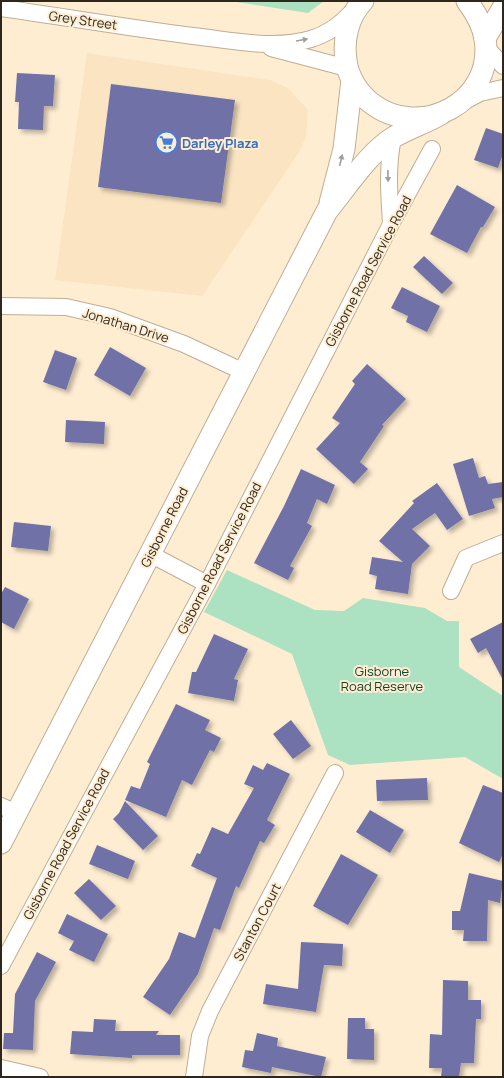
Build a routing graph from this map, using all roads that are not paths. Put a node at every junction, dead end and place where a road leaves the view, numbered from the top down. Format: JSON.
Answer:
{"nodes":[{"id":1,"x":467,"y":1,"type":"edge"},
{"id":2,"x":361,"y":3,"type":"edge"},
{"id":3,"x":1,"y":8,"type":"edge"},
{"id":4,"x":503,"y":8,"type":"edge"},
{"id":5,"x":1,"y":18,"type":"edge"},
{"id":6,"x":112,"y":27,"type":"junction"},
{"id":7,"x":249,"y":42,"type":"junction"},
{"id":8,"x":485,"y":42,"type":"junction"},
{"id":9,"x":503,"y":66,"type":"edge"},
{"id":10,"x":349,"y":74,"type":"junction"},
{"id":11,"x":503,"y":88,"type":"edge"},
{"id":12,"x":459,"y":104,"type":"junction"},
{"id":13,"x":441,"y":114,"type":"junction"},
{"id":14,"x":393,"y":138,"type":"junction"},
{"id":15,"x":432,"y":148,"type":"dead end"},
{"id":16,"x":328,"y":211,"type":"junction"},
{"id":17,"x":391,"y":224,"type":"junction"},
{"id":18,"x":1,"y":306,"type":"edge"},
{"id":19,"x":244,"y":372,"type":"junction"},
{"id":20,"x":503,"y":543,"type":"edge"},
{"id":21,"x":150,"y":554,"type":"junction"},
{"id":22,"x":207,"y":584,"type":"junction"},
{"id":23,"x":451,"y":591,"type":"dead end"},
{"id":24,"x":335,"y":773,"type":"dead end"},
{"id":25,"x":9,"y":810,"type":"edge"},
{"id":26,"x":1,"y":843,"type":"edge"},
{"id":27,"x":1,"y":966,"type":"edge"},
{"id":28,"x":1,"y":1068,"type":"edge"},
{"id":29,"x":40,"y":1077,"type":"edge"},
{"id":30,"x":194,"y":1077,"type":"edge"}],
"edges":[{"from":1,"to":8,"type":"main road"},
{"from":7,"to":2,"type":"street","name":"Grey Street","one_way":true},
{"from":2,"to":10,"type":"main road"},
{"from":3,"to":6,"type":"street","name":"Grey Street"},
{"from":4,"to":8,"type":"main road"},
{"from":5,"to":6,"type":"street","name":"Grey Street"},
{"from":6,"to":7,"type":"street","name":"Grey Street"},
{"from":7,"to":10,"type":"street","name":"Grey Street"},
{"from":8,"to":9,"type":"street"},
{"from":8,"to":12,"type":"main road"},
{"from":10,"to":13,"type":"main road"},
{"from":16,"to":10,"type":"main road","name":"Gisborne Road","one_way":true},
{"from":11,"to":12,"type":"street"},
{"from":12,"to":13,"type":"main road"},
{"from":13,"to":14,"type":"main road","name":"Gisborne Road"},
{"from":14,"to":16,"type":"main road","name":"Gisborne Road"},
{"from":14,"to":17,"type":"street","one_way":true},
{"from":15,"to":17,"type":"street","name":"Gisborne Road Service Road"},
{"from":16,"to":19,"type":"main road","name":"Gisborne Road"},
{"from":17,"to":22,"type":"street","name":"Gisborne Road Service Road"},
{"from":18,"to":19,"type":"street","name":"Jonathan Drive"},
{"from":19,"to":21,"type":"main road","name":"Gisborne Road"},
{"from":20,"to":23,"type":"street"},
{"from":21,"to":22,"type":"street"},
{"from":21,"to":25,"type":"main road","name":"Gisborne Road"},
{"from":22,"to":27,"type":"street","name":"Gisborne Road Service Road"},
{"from":24,"to":30,"type":"street","name":"Stanton Court"},
{"from":25,"to":26,"type":"main road","name":"Gisborne Road"},
{"from":28,"to":29,"type":"street"}]}
